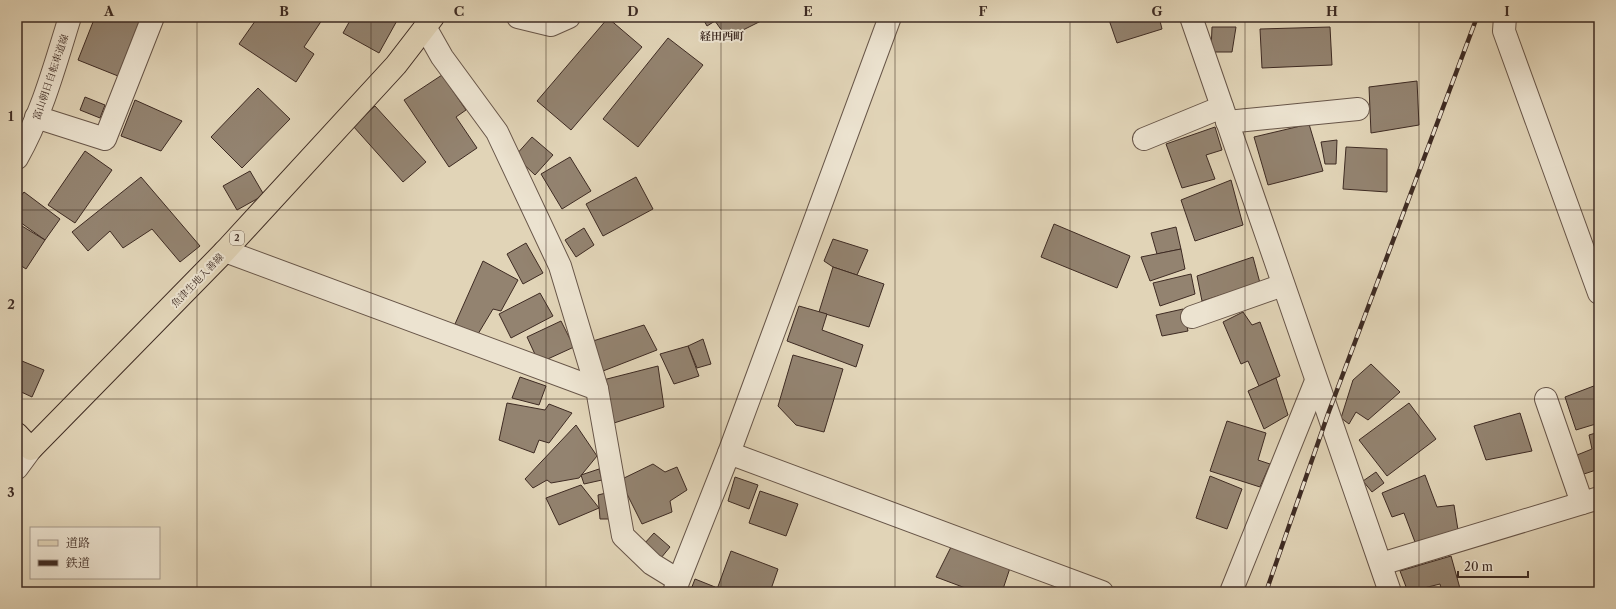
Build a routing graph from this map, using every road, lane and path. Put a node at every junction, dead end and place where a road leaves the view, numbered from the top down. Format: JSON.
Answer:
{"nodes":[{"id":1,"x":70,"y":17,"type":"edge"},
{"id":2,"x":153,"y":17,"type":"edge"},
{"id":3,"x":518,"y":17,"type":"edge"},
{"id":4,"x":569,"y":17,"type":"edge"},
{"id":5,"x":1191,"y":17,"type":"edge"},
{"id":6,"x":1505,"y":17,"type":"edge"},
{"id":7,"x":887,"y":19,"type":"edge"},
{"id":8,"x":429,"y":22,"type":"edge"},
{"id":9,"x":1358,"y":109,"type":"dead end"},
{"id":10,"x":1224,"y":114,"type":"junction"},
{"id":11,"x":36,"y":117,"type":"junction"},
{"id":12,"x":1144,"y":138,"type":"dead end"},
{"id":13,"x":17,"y":158,"type":"edge"},
{"id":14,"x":225,"y":251,"type":"junction"},
{"id":15,"x":1283,"y":285,"type":"junction"},
{"id":16,"x":1599,"y":293,"type":"edge"},
{"id":17,"x":1192,"y":317,"type":"dead end"},
{"id":18,"x":1316,"y":381,"type":"junction"},
{"id":19,"x":597,"y":389,"type":"junction"},
{"id":20,"x":1546,"y":399,"type":"dead end"},
{"id":21,"x":24,"y":442,"type":"edge"},
{"id":22,"x":729,"y":453,"type":"junction"},
{"id":23,"x":17,"y":468,"type":"edge"},
{"id":24,"x":1590,"y":501,"type":"edge"},
{"id":25,"x":1381,"y":564,"type":"junction"},
{"id":26,"x":676,"y":586,"type":"edge"},
{"id":27,"x":1102,"y":592,"type":"edge"},
{"id":28,"x":1231,"y":592,"type":"edge"},
{"id":29,"x":1390,"y":592,"type":"edge"}],
"edges":[{"from":1,"to":11,"type":"street","name":"富山朝日自転車道線"},
{"from":2,"to":11,"type":"street"},
{"from":3,"to":4,"type":"street"},
{"from":5,"to":10,"type":"street"},
{"from":6,"to":16,"type":"street"},
{"from":7,"to":22,"type":"street"},
{"from":8,"to":14,"type":"main road","name":"魚津生地入善線","number":"2"},
{"from":8,"to":19,"type":"street"},
{"from":9,"to":10,"type":"street"},
{"from":10,"to":12,"type":"street"},
{"from":10,"to":15,"type":"street"},
{"from":11,"to":13,"type":"street","name":"富山朝日自転車道線"},
{"from":14,"to":19,"type":"street"},
{"from":14,"to":21,"type":"main road","name":"魚津生地入善線","number":"2"},
{"from":15,"to":17,"type":"street"},
{"from":15,"to":18,"type":"street"},
{"from":18,"to":25,"type":"street"},
{"from":18,"to":28,"type":"street"},
{"from":19,"to":26,"type":"street"},
{"from":20,"to":24,"type":"street"},
{"from":21,"to":23,"type":"street"},
{"from":22,"to":26,"type":"street"},
{"from":22,"to":27,"type":"street"},
{"from":24,"to":25,"type":"street"},
{"from":25,"to":29,"type":"street"}]}
